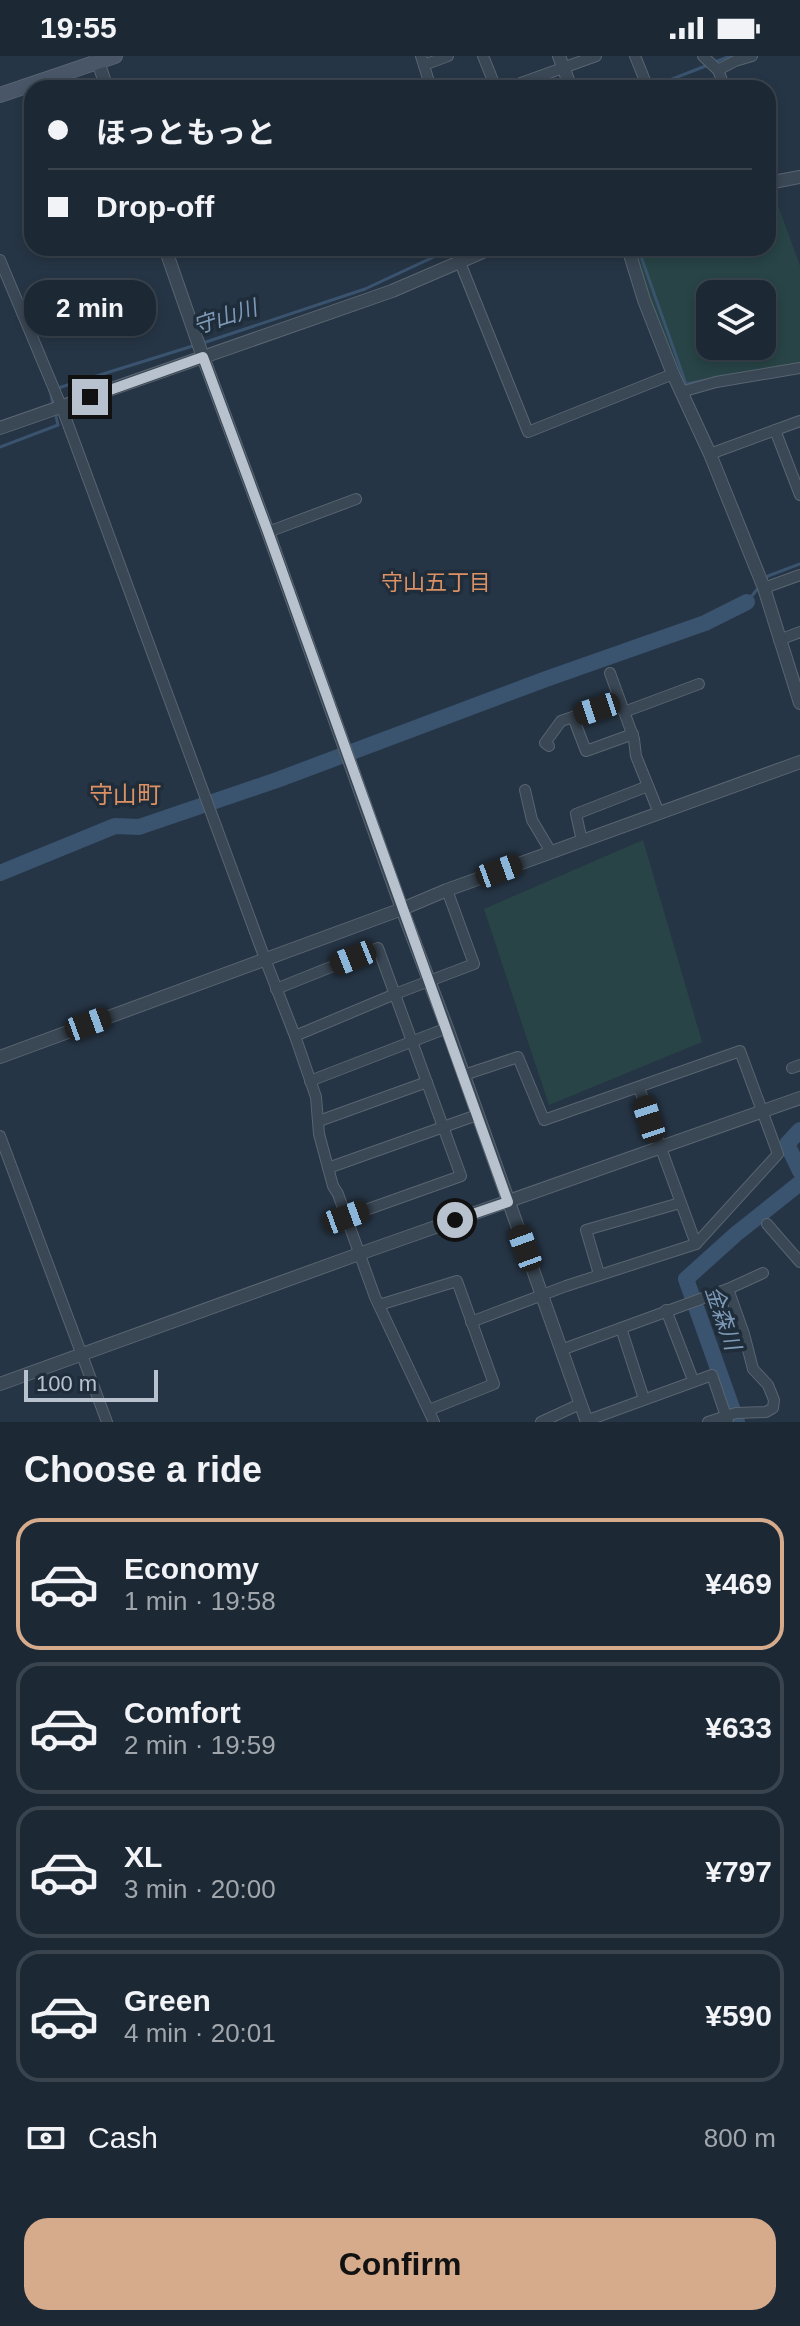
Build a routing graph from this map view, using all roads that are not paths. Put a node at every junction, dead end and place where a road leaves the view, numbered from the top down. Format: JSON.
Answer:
{"nodes":[{"id":1,"x":115,"y":56,"type":"edge"},
{"id":2,"x":448,"y":56,"type":"edge"},
{"id":3,"x":483,"y":56,"type":"edge"},
{"id":4,"x":596,"y":56,"type":"edge"},
{"id":5,"x":635,"y":56,"type":"edge"},
{"id":6,"x":703,"y":56,"type":"edge"},
{"id":7,"x":752,"y":56,"type":"edge"},
{"id":8,"x":97,"y":59,"type":"edge"},
{"id":9,"x":422,"y":61,"type":"edge"},
{"id":10,"x":561,"y":62,"type":"edge"},
{"id":11,"x":718,"y":70,"type":"junction"},
{"id":12,"x":40,"y":80,"type":"edge"},
{"id":13,"x":104,"y":80,"type":"edge"},
{"id":14,"x":428,"y":80,"type":"edge"},
{"id":15,"x":493,"y":80,"type":"edge"},
{"id":16,"x":524,"y":80,"type":"edge"},
{"id":17,"x":645,"y":80,"type":"edge"},
{"id":18,"x":722,"y":80,"type":"edge"},
{"id":19,"x":24,"y":86,"type":"edge"},
{"id":20,"x":0,"y":95,"type":"edge"},
{"id":21,"x":800,"y":177,"type":"edge"},
{"id":22,"x":776,"y":180,"type":"edge"},
{"id":23,"x":168,"y":256,"type":"edge"},
{"id":24,"x":470,"y":256,"type":"edge"},
{"id":25,"x":630,"y":256,"type":"edge"},
{"id":26,"x":0,"y":260,"type":"edge"},
{"id":27,"x":459,"y":260,"type":"junction"},
{"id":28,"x":203,"y":357,"type":"junction"},
{"id":29,"x":800,"y":368,"type":"edge"},
{"id":30,"x":673,"y":374,"type":"junction"},
{"id":31,"x":681,"y":392,"type":"junction"},
{"id":32,"x":62,"y":408,"type":"junction"},
{"id":33,"x":800,"y":421,"type":"edge"},
{"id":34,"x":0,"y":428,"type":"edge"},
{"id":35,"x":775,"y":430,"type":"junction"},
{"id":36,"x":710,"y":454,"type":"junction"},
{"id":37,"x":797,"y":477,"type":"edge"},
{"id":38,"x":800,"y":495,"type":"edge"},
{"id":39,"x":356,"y":499,"type":"dead end"},
{"id":40,"x":268,"y":532,"type":"junction"},
{"id":41,"x":800,"y":575,"type":"edge"},
{"id":42,"x":764,"y":588,"type":"junction"},
{"id":43,"x":800,"y":632,"type":"edge"},
{"id":44,"x":779,"y":640,"type":"junction"},
{"id":45,"x":610,"y":673,"type":"dead end"},
{"id":46,"x":699,"y":684,"type":"dead end"},
{"id":47,"x":799,"y":699,"type":"edge"},
{"id":48,"x":622,"y":707,"type":"junction"},
{"id":49,"x":573,"y":717,"type":"junction"},
{"id":50,"x":633,"y":734,"type":"junction"},
{"id":51,"x":549,"y":746,"type":"dead end"},
{"id":52,"x":800,"y":762,"type":"edge"},
{"id":53,"x":648,"y":786,"type":"junction"},
{"id":54,"x":525,"y":790,"type":"dead end"},
{"id":55,"x":659,"y":813,"type":"junction"},
{"id":56,"x":582,"y":841,"type":"junction"},
{"id":57,"x":551,"y":852,"type":"junction"},
{"id":58,"x":447,"y":890,"type":"junction"},
{"id":59,"x":402,"y":909,"type":"junction"},
{"id":60,"x":265,"y":959,"type":"junction"},
{"id":61,"x":429,"y":981,"type":"junction"},
{"id":62,"x":276,"y":989,"type":"junction"},
{"id":63,"x":395,"y":994,"type":"junction"},
{"id":64,"x":447,"y":1028,"type":"junction"},
{"id":65,"x":295,"y":1036,"type":"junction"},
{"id":66,"x":413,"y":1041,"type":"junction"},
{"id":67,"x":0,"y":1057,"type":"edge"},
{"id":68,"x":464,"y":1075,"type":"junction"},
{"id":69,"x":310,"y":1081,"type":"junction"},
{"id":70,"x":427,"y":1082,"type":"junction"},
{"id":71,"x":639,"y":1088,"type":"junction"},
{"id":72,"x":800,"y":1098,"type":"edge"},
{"id":73,"x":762,"y":1112,"type":"junction"},
{"id":74,"x":477,"y":1115,"type":"junction"},
{"id":75,"x":319,"y":1121,"type":"junction"},
{"id":76,"x":443,"y":1126,"type":"junction"},
{"id":77,"x":0,"y":1136,"type":"edge"},
{"id":78,"x":659,"y":1147,"type":"junction"},
{"id":79,"x":328,"y":1168,"type":"junction"},
{"id":80,"x":508,"y":1202,"type":"junction"},
{"id":81,"x":680,"y":1203,"type":"junction"},
{"id":82,"x":346,"y":1217,"type":"junction"},
{"id":83,"x":767,"y":1224,"type":"dead end"},
{"id":84,"x":696,"y":1244,"type":"junction"},
{"id":85,"x":359,"y":1254,"type":"junction"},
{"id":86,"x":800,"y":1262,"type":"edge"},
{"id":87,"x":763,"y":1273,"type":"dead end"},
{"id":88,"x":599,"y":1274,"type":"junction"},
{"id":89,"x":728,"y":1289,"type":"junction"},
{"id":90,"x":542,"y":1295,"type":"junction"},
{"id":91,"x":379,"y":1305,"type":"junction"},
{"id":92,"x":666,"y":1310,"type":"junction"},
{"id":93,"x":471,"y":1322,"type":"junction"},
{"id":94,"x":621,"y":1328,"type":"junction"},
{"id":95,"x":561,"y":1350,"type":"junction"},
{"id":96,"x":83,"y":1355,"type":"junction"},
{"id":97,"x":693,"y":1380,"type":"junction"},
{"id":98,"x":0,"y":1384,"type":"edge"},
{"id":99,"x":644,"y":1399,"type":"junction"},
{"id":100,"x":580,"y":1404,"type":"junction"},
{"id":101,"x":429,"y":1410,"type":"junction"},
{"id":102,"x":727,"y":1419,"type":"edge"},
{"id":103,"x":586,"y":1421,"type":"edge"},
{"id":104,"x":107,"y":1422,"type":"edge"},
{"id":105,"x":434,"y":1422,"type":"edge"},
{"id":106,"x":541,"y":1422,"type":"edge"},
{"id":107,"x":708,"y":1422,"type":"edge"}],
"edges":[{"from":1,"to":8,"type":"main road"},
{"from":2,"to":9,"type":"street"},
{"from":3,"to":15,"type":"street"},
{"from":4,"to":10,"type":"street"},
{"from":5,"to":17,"type":"street"},
{"from":6,"to":11,"type":"street"},
{"from":7,"to":11,"type":"street"},
{"from":8,"to":12,"type":"main road"},
{"from":8,"to":13,"type":"street"},
{"from":9,"to":14,"type":"street"},
{"from":10,"to":16,"type":"street"},
{"from":11,"to":18,"type":"street"},
{"from":19,"to":20,"type":"main road"},
{"from":21,"to":22,"type":"street"},
{"from":23,"to":28,"type":"street"},
{"from":24,"to":27,"type":"street"},
{"from":25,"to":30,"type":"street"},
{"from":26,"to":32,"type":"street"},
{"from":27,"to":28,"type":"street"},
{"from":27,"to":30,"type":"street"},
{"from":28,"to":32,"type":"street"},
{"from":28,"to":40,"type":"street"},
{"from":29,"to":31,"type":"street"},
{"from":30,"to":31,"type":"street"},
{"from":31,"to":36,"type":"street"},
{"from":32,"to":34,"type":"street"},
{"from":32,"to":60,"type":"street"},
{"from":33,"to":35,"type":"street"},
{"from":35,"to":36,"type":"street"},
{"from":35,"to":37,"type":"street"},
{"from":36,"to":42,"type":"street"},
{"from":37,"to":38,"type":"street"},
{"from":39,"to":40,"type":"street"},
{"from":40,"to":59,"type":"street"},
{"from":41,"to":42,"type":"street"},
{"from":42,"to":44,"type":"street"},
{"from":43,"to":44,"type":"street"},
{"from":44,"to":47,"type":"street"},
{"from":45,"to":48,"type":"street"},
{"from":46,"to":48,"type":"street"},
{"from":48,"to":49,"type":"street"},
{"from":48,"to":50,"type":"street"},
{"from":49,"to":50,"type":"street"},
{"from":49,"to":51,"type":"street"},
{"from":50,"to":53,"type":"street"},
{"from":52,"to":55,"type":"street"},
{"from":53,"to":55,"type":"street"},
{"from":53,"to":56,"type":"street"},
{"from":54,"to":57,"type":"street"},
{"from":55,"to":56,"type":"street"},
{"from":56,"to":57,"type":"street"},
{"from":57,"to":58,"type":"street"},
{"from":58,"to":59,"type":"street"},
{"from":58,"to":61,"type":"street"},
{"from":59,"to":60,"type":"street"},
{"from":59,"to":61,"type":"street"},
{"from":60,"to":62,"type":"street"},
{"from":60,"to":67,"type":"street"},
{"from":61,"to":63,"type":"street"},
{"from":61,"to":64,"type":"street"},
{"from":62,"to":63,"type":"street"},
{"from":62,"to":65,"type":"street"},
{"from":63,"to":65,"type":"street"},
{"from":63,"to":66,"type":"street"},
{"from":64,"to":66,"type":"street"},
{"from":64,"to":68,"type":"street"},
{"from":65,"to":69,"type":"street"},
{"from":66,"to":69,"type":"street"},
{"from":66,"to":70,"type":"street"},
{"from":68,"to":71,"type":"street"},
{"from":68,"to":74,"type":"street"},
{"from":69,"to":75,"type":"street"},
{"from":70,"to":75,"type":"street"},
{"from":70,"to":76,"type":"street"},
{"from":71,"to":73,"type":"street"},
{"from":71,"to":78,"type":"street"},
{"from":72,"to":73,"type":"street"},
{"from":73,"to":78,"type":"street"},
{"from":73,"to":84,"type":"street"},
{"from":74,"to":76,"type":"street"},
{"from":74,"to":80,"type":"street"},
{"from":75,"to":79,"type":"street"},
{"from":76,"to":79,"type":"street"},
{"from":76,"to":82,"type":"street"},
{"from":77,"to":96,"type":"street"},
{"from":78,"to":80,"type":"street"},
{"from":78,"to":81,"type":"street"},
{"from":79,"to":82,"type":"street"},
{"from":80,"to":85,"type":"street"},
{"from":80,"to":90,"type":"street"},
{"from":81,"to":84,"type":"street"},
{"from":81,"to":88,"type":"street"},
{"from":82,"to":85,"type":"street"},
{"from":83,"to":86,"type":"street"},
{"from":84,"to":88,"type":"street"},
{"from":85,"to":91,"type":"street"},
{"from":85,"to":96,"type":"street"},
{"from":87,"to":89,"type":"street"},
{"from":88,"to":90,"type":"street"},
{"from":89,"to":92,"type":"street"},
{"from":89,"to":102,"type":"street"},
{"from":90,"to":93,"type":"street"},
{"from":90,"to":95,"type":"street"},
{"from":91,"to":93,"type":"street"},
{"from":91,"to":101,"type":"street"},
{"from":92,"to":94,"type":"street"},
{"from":92,"to":97,"type":"street"},
{"from":93,"to":101,"type":"street"},
{"from":94,"to":95,"type":"street"},
{"from":94,"to":99,"type":"street"},
{"from":95,"to":100,"type":"street"},
{"from":96,"to":98,"type":"street"},
{"from":96,"to":104,"type":"street"},
{"from":97,"to":99,"type":"street"},
{"from":97,"to":102,"type":"street"},
{"from":99,"to":103,"type":"street"},
{"from":100,"to":103,"type":"street"},
{"from":100,"to":106,"type":"street"},
{"from":101,"to":105,"type":"street"},
{"from":102,"to":107,"type":"street"}]}
